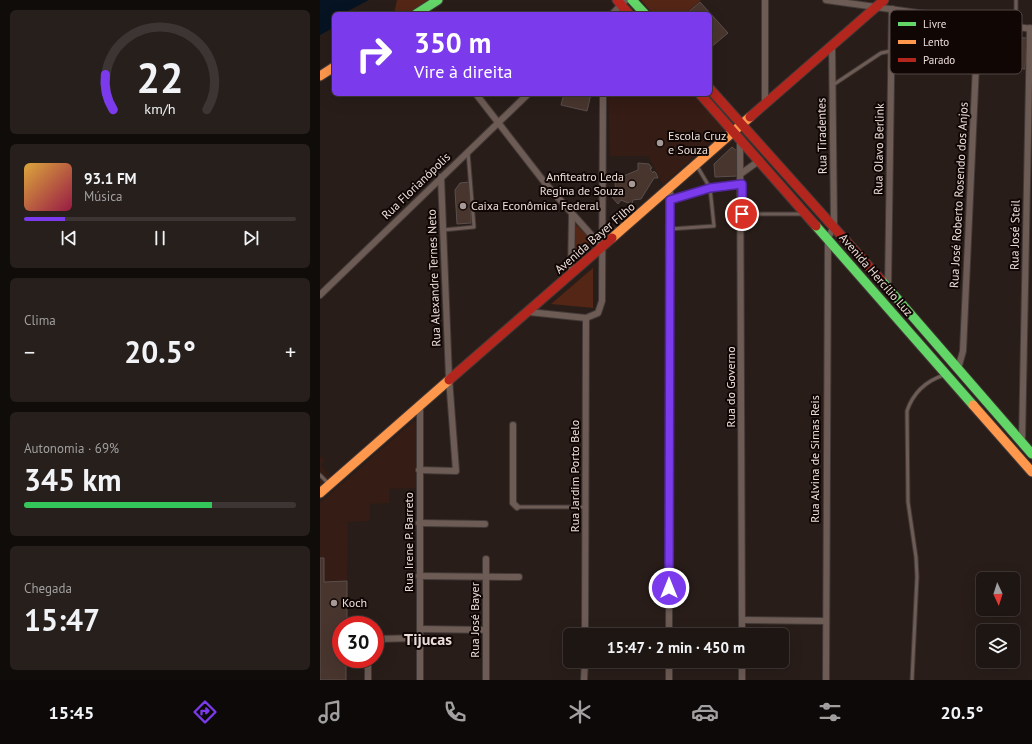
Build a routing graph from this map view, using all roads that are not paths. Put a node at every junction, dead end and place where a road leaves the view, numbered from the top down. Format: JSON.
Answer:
{"nodes":[{"id":1,"x":438,"y":0,"type":"edge"},
{"id":2,"x":632,"y":0,"type":"edge"},
{"id":3,"x":765,"y":0,"type":"edge"},
{"id":4,"x":826,"y":0,"type":"edge"},
{"id":5,"x":884,"y":0,"type":"edge"},
{"id":6,"x":621,"y":2,"type":"edge"},
{"id":7,"x":875,"y":3,"type":"edge"},
{"id":8,"x":892,"y":9,"type":"joint"},
{"id":9,"x":899,"y":10,"type":"edge"},
{"id":10,"x":419,"y":12,"type":"edge"},
{"id":11,"x":614,"y":12,"type":"edge"},
{"id":12,"x":628,"y":12,"type":"edge"},
{"id":13,"x":643,"y":12,"type":"edge"},
{"id":14,"x":1031,"y":29,"type":"edge"},
{"id":15,"x":832,"y":45,"type":"junction"},
{"id":16,"x":890,"y":51,"type":"edge"},
{"id":17,"x":332,"y":68,"type":"edge"},
{"id":18,"x":891,"y":74,"type":"edge"},
{"id":19,"x":976,"y":74,"type":"edge"},
{"id":20,"x":320,"y":76,"type":"edge"},
{"id":21,"x":832,"y":86,"type":"junction"},
{"id":22,"x":712,"y":91,"type":"edge"},
{"id":23,"x":478,"y":96,"type":"edge"},
{"id":24,"x":526,"y":96,"type":"edge"},
{"id":25,"x":603,"y":96,"type":"edge"},
{"id":26,"x":702,"y":96,"type":"edge"},
{"id":27,"x":765,"y":103,"type":"junction"},
{"id":28,"x":498,"y":123,"type":"junction"},
{"id":29,"x":741,"y":125,"type":"junction"},
{"id":30,"x":734,"y":132,"type":"junction"},
{"id":31,"x":740,"y":139,"type":"junction"},
{"id":32,"x":468,"y":152,"type":"junction"},
{"id":33,"x":760,"y":160,"type":"junction"},
{"id":34,"x":696,"y":165,"type":"junction"},
{"id":35,"x":742,"y":173,"type":"junction"},
{"id":36,"x":441,"y":177,"type":"junction"},
{"id":37,"x":742,"y":184,"type":"junction"},
{"id":38,"x":670,"y":188,"type":"junction"},
{"id":39,"x":710,"y":188,"type":"junction"},
{"id":40,"x":670,"y":200,"type":"junction"},
{"id":41,"x":572,"y":213,"type":"junction"},
{"id":42,"x":742,"y":214,"type":"junction"},
{"id":43,"x":806,"y":214,"type":"junction"},
{"id":44,"x":834,"y":226,"type":"junction"},
{"id":45,"x":670,"y":229,"type":"junction"},
{"id":46,"x":443,"y":230,"type":"junction"},
{"id":47,"x":828,"y":238,"type":"junction"},
{"id":48,"x":602,"y":248,"type":"junction"},
{"id":49,"x":571,"y":275,"type":"junction"},
{"id":50,"x":888,"y":289,"type":"junction"},
{"id":51,"x":320,"y":295,"type":"edge"},
{"id":52,"x":529,"y":312,"type":"junction"},
{"id":53,"x":586,"y":318,"type":"junction"},
{"id":54,"x":958,"y":369,"type":"junction"},
{"id":55,"x":946,"y":374,"type":"junction"},
{"id":56,"x":449,"y":378,"type":"junction"},
{"id":57,"x":420,"y":404,"type":"junction"},
{"id":58,"x":513,"y":425,"type":"dead end"},
{"id":59,"x":1022,"y":442,"type":"junction"},
{"id":60,"x":1032,"y":454,"type":"edge"},
{"id":61,"x":420,"y":470,"type":"junction"},
{"id":62,"x":1032,"y":472,"type":"edge"},
{"id":63,"x":320,"y":475,"type":"edge"},
{"id":64,"x":329,"y":484,"type":"junction"},
{"id":65,"x":320,"y":493,"type":"edge"},
{"id":66,"x":517,"y":507,"type":"joint"},
{"id":67,"x":586,"y":507,"type":"junction"},
{"id":68,"x":420,"y":523,"type":"junction"},
{"id":69,"x":486,"y":524,"type":"dead end"},
{"id":70,"x":486,"y":559,"type":"dead end"},
{"id":71,"x":419,"y":576,"type":"junction"},
{"id":72,"x":486,"y":577,"type":"junction"},
{"id":73,"x":519,"y":577,"type":"dead end"},
{"id":74,"x":742,"y":620,"type":"junction"},
{"id":75,"x":825,"y":621,"type":"junction"},
{"id":76,"x":585,"y":628,"type":"edge"},
{"id":77,"x":669,"y":628,"type":"edge"},
{"id":78,"x":742,"y":628,"type":"edge"},
{"id":79,"x":420,"y":629,"type":"junction"},
{"id":80,"x":486,"y":630,"type":"junction"},
{"id":81,"x":420,"y":638,"type":"junction"},
{"id":82,"x":384,"y":639,"type":"edge"},
{"id":83,"x":368,"y":668,"type":"edge"},
{"id":84,"x":584,"y":668,"type":"edge"},
{"id":85,"x":669,"y":668,"type":"edge"},
{"id":86,"x":742,"y":668,"type":"edge"},
{"id":87,"x":368,"y":680,"type":"edge"},
{"id":88,"x":420,"y":680,"type":"edge"},
{"id":89,"x":486,"y":680,"type":"edge"},
{"id":90,"x":584,"y":680,"type":"edge"},
{"id":91,"x":669,"y":680,"type":"edge"},
{"id":92,"x":742,"y":680,"type":"edge"},
{"id":93,"x":826,"y":680,"type":"edge"},
{"id":94,"x":912,"y":680,"type":"edge"}],
"edges":[{"from":1,"to":10,"type":"street"},
{"from":2,"to":13,"type":"street"},
{"from":3,"to":27,"type":"street"},
{"from":4,"to":7,"type":"street"},
{"from":5,"to":7,"type":"street","name":"Avenida Bayer Filho"},
{"from":6,"to":11,"type":"street"},
{"from":6,"to":12,"type":"street"},
{"from":7,"to":8,"type":"street"},
{"from":7,"to":15,"type":"street","name":"Avenida Bayer Filho"},
{"from":8,"to":9,"type":"street"},
{"from":14,"to":59,"type":"street","name":"Rua José Steil"},
{"from":15,"to":21,"type":"street","name":"Rua Tiradentes"},
{"from":15,"to":27,"type":"street","name":"Avenida Bayer Filho"},
{"from":16,"to":21,"type":"lane"},
{"from":17,"to":20,"type":"street"},
{"from":18,"to":50,"type":"street","name":"Rua Olavo Berlink"},
{"from":19,"to":54,"type":"street","name":"Rua José Roberto Rosendo dos Anjos"},
{"from":21,"to":44,"type":"street","name":"Rua Tiradentes"},
{"from":22,"to":29,"type":"street","name":"Avenida Hercílio Luz"},
{"from":23,"to":28,"type":"street"},
{"from":24,"to":28,"type":"street","name":"Rua Florianópolis"},
{"from":25,"to":48,"type":"street"},
{"from":26,"to":30,"type":"street","name":"Avenida Hercílio Luz"},
{"from":27,"to":29,"type":"street","name":"Avenida Bayer Filho"},
{"from":28,"to":32,"type":"street","name":"Rua Florianópolis"},
{"from":28,"to":41,"type":"street"},
{"from":29,"to":30,"type":"street","name":"Avenida Bayer Filho"},
{"from":29,"to":44,"type":"street","name":"Avenida Hercílio Luz"},
{"from":30,"to":31,"type":"street","name":"Avenida Hercílio Luz"},
{"from":30,"to":34,"type":"street","name":"Avenida Bayer Filho"},
{"from":31,"to":33,"type":"street","name":"Avenida Hercílio Luz"},
{"from":31,"to":35,"type":"street","name":"Rua do Governo"},
{"from":32,"to":36,"type":"street","name":"Rua Florianópolis"},
{"from":32,"to":46,"type":"lane"},
{"from":33,"to":35,"type":"street"},
{"from":33,"to":43,"type":"street","name":"Avenida Hercílio Luz"},
{"from":34,"to":38,"type":"street","name":"Avenida Bayer Filho"},
{"from":34,"to":39,"type":"lane"},
{"from":35,"to":37,"type":"street","name":"Rua do Governo"},
{"from":36,"to":46,"type":"street","name":"Rua Alexandre Ternes Neto"},
{"from":36,"to":51,"type":"street","name":"Rua Florianópolis"},
{"from":37,"to":39,"type":"lane"},
{"from":37,"to":42,"type":"street","name":"Rua do Governo"},
{"from":38,"to":40,"type":"street"},
{"from":38,"to":48,"type":"street","name":"Avenida Bayer Filho"},
{"from":39,"to":40,"type":"lane"},
{"from":39,"to":45,"type":"lane"},
{"from":40,"to":45,"type":"street"},
{"from":41,"to":48,"type":"street"},
{"from":41,"to":49,"type":"street"},
{"from":42,"to":43,"type":"lane"},
{"from":42,"to":74,"type":"street","name":"Rua do Governo"},
{"from":43,"to":47,"type":"street","name":"Avenida Hercílio Luz"},
{"from":44,"to":47,"type":"street"},
{"from":44,"to":50,"type":"street","name":"Avenida Hercílio Luz"},
{"from":45,"to":77,"type":"street"},
{"from":46,"to":56,"type":"street","name":"Rua Alexandre Ternes Neto"},
{"from":47,"to":55,"type":"street","name":"Avenida Hercílio Luz"},
{"from":47,"to":75,"type":"street","name":"Rua Alvina de Simas Reis"},
{"from":48,"to":49,"type":"street","name":"Avenida Bayer Filho"},
{"from":48,"to":53,"type":"street"},
{"from":49,"to":52,"type":"street","name":"Avenida Bayer Filho"},
{"from":50,"to":54,"type":"street","name":"Avenida Hercílio Luz"},
{"from":52,"to":53,"type":"street"},
{"from":52,"to":56,"type":"street","name":"Avenida Bayer Filho"},
{"from":53,"to":67,"type":"street","name":"Rua Jardim Porto Belo"},
{"from":54,"to":59,"type":"street","name":"Avenida Hercílio Luz"},
{"from":55,"to":62,"type":"street","name":"Avenida Hercílio Luz"},
{"from":55,"to":94,"type":"lane"},
{"from":56,"to":57,"type":"street","name":"Avenida Bayer Filho"},
{"from":56,"to":61,"type":"street","name":"Rua Alexandre Ternes Neto"},
{"from":57,"to":61,"type":"street","name":"Rua Irene P. Barreto"},
{"from":57,"to":64,"type":"street","name":"Avenida Bayer Filho"},
{"from":58,"to":66,"type":"street"},
{"from":59,"to":60,"type":"street","name":"Avenida Hercílio Luz"},
{"from":61,"to":68,"type":"street","name":"Rua Irene P. Barreto"},
{"from":63,"to":64,"type":"lane"},
{"from":64,"to":65,"type":"street","name":"Avenida Bayer Filho"},
{"from":66,"to":67,"type":"lane"},
{"from":67,"to":76,"type":"street","name":"Rua Jardim Porto Belo"},
{"from":68,"to":69,"type":"street"},
{"from":68,"to":71,"type":"street","name":"Rua Irene P. Barreto"},
{"from":70,"to":72,"type":"street","name":"Rua José Bayer"},
{"from":71,"to":72,"type":"street"},
{"from":71,"to":79,"type":"street","name":"Rua Irene P. Barreto"},
{"from":72,"to":73,"type":"street"},
{"from":72,"to":80,"type":"street","name":"Rua José Bayer"},
{"from":74,"to":75,"type":"street"},
{"from":74,"to":78,"type":"street","name":"Rua do Governo"},
{"from":75,"to":93,"type":"street","name":"Rua Alvina de Simas Reis"},
{"from":79,"to":80,"type":"street"},
{"from":79,"to":81,"type":"street","name":"Rua Irene P. Barreto"},
{"from":80,"to":89,"type":"street","name":"Rua José Bayer"},
{"from":81,"to":82,"type":"street"},
{"from":81,"to":88,"type":"street","name":"Rua Irene P. Barreto"},
{"from":83,"to":87,"type":"street"},
{"from":84,"to":90,"type":"street"},
{"from":85,"to":91,"type":"street"},
{"from":86,"to":92,"type":"street"}]}
